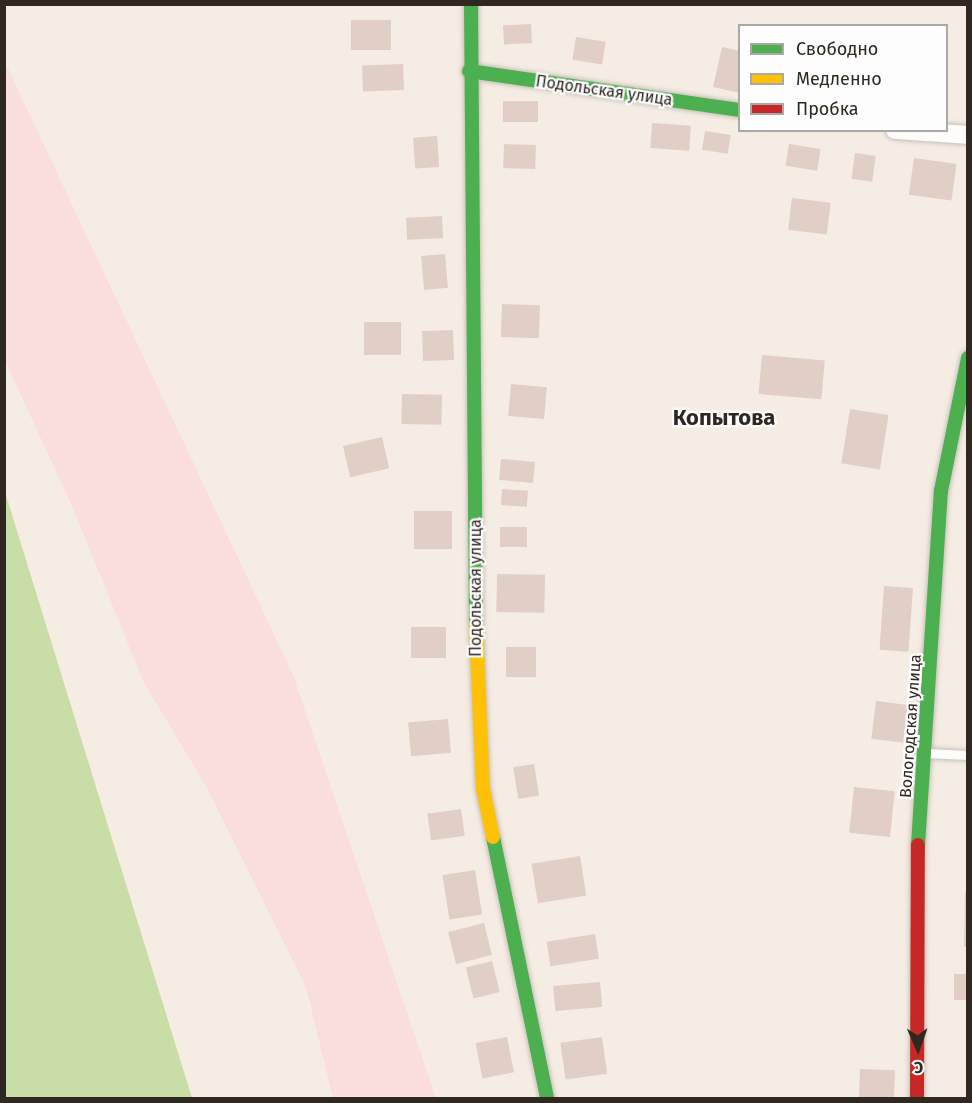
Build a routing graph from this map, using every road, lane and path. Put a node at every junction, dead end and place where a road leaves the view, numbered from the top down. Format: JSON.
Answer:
{"nodes":[{"id":1,"x":471,"y":4,"type":"edge"},
{"id":2,"x":469,"y":71,"type":"junction"},
{"id":3,"x":738,"y":110,"type":"edge"},
{"id":4,"x":924,"y":132,"type":"edge"},
{"id":5,"x":968,"y":135,"type":"edge"},
{"id":6,"x":968,"y":358,"type":"edge"},
{"id":7,"x":926,"y":753,"type":"junction"},
{"id":8,"x":968,"y":755,"type":"edge"},
{"id":9,"x":547,"y":1098,"type":"edge"},
{"id":10,"x":917,"y":1098,"type":"edge"}],
"edges":[{"from":1,"to":2,"type":"street","name":"Подольская улица"},
{"from":2,"to":3,"type":"street","name":"Подольская улица"},
{"from":2,"to":9,"type":"street","name":"Подольская улица"},
{"from":4,"to":5,"type":"street"},
{"from":6,"to":7,"type":"street","name":"Вологодская улица"},
{"from":7,"to":8,"type":"lane"},
{"from":7,"to":10,"type":"street","name":"Вологодская улица"}]}
